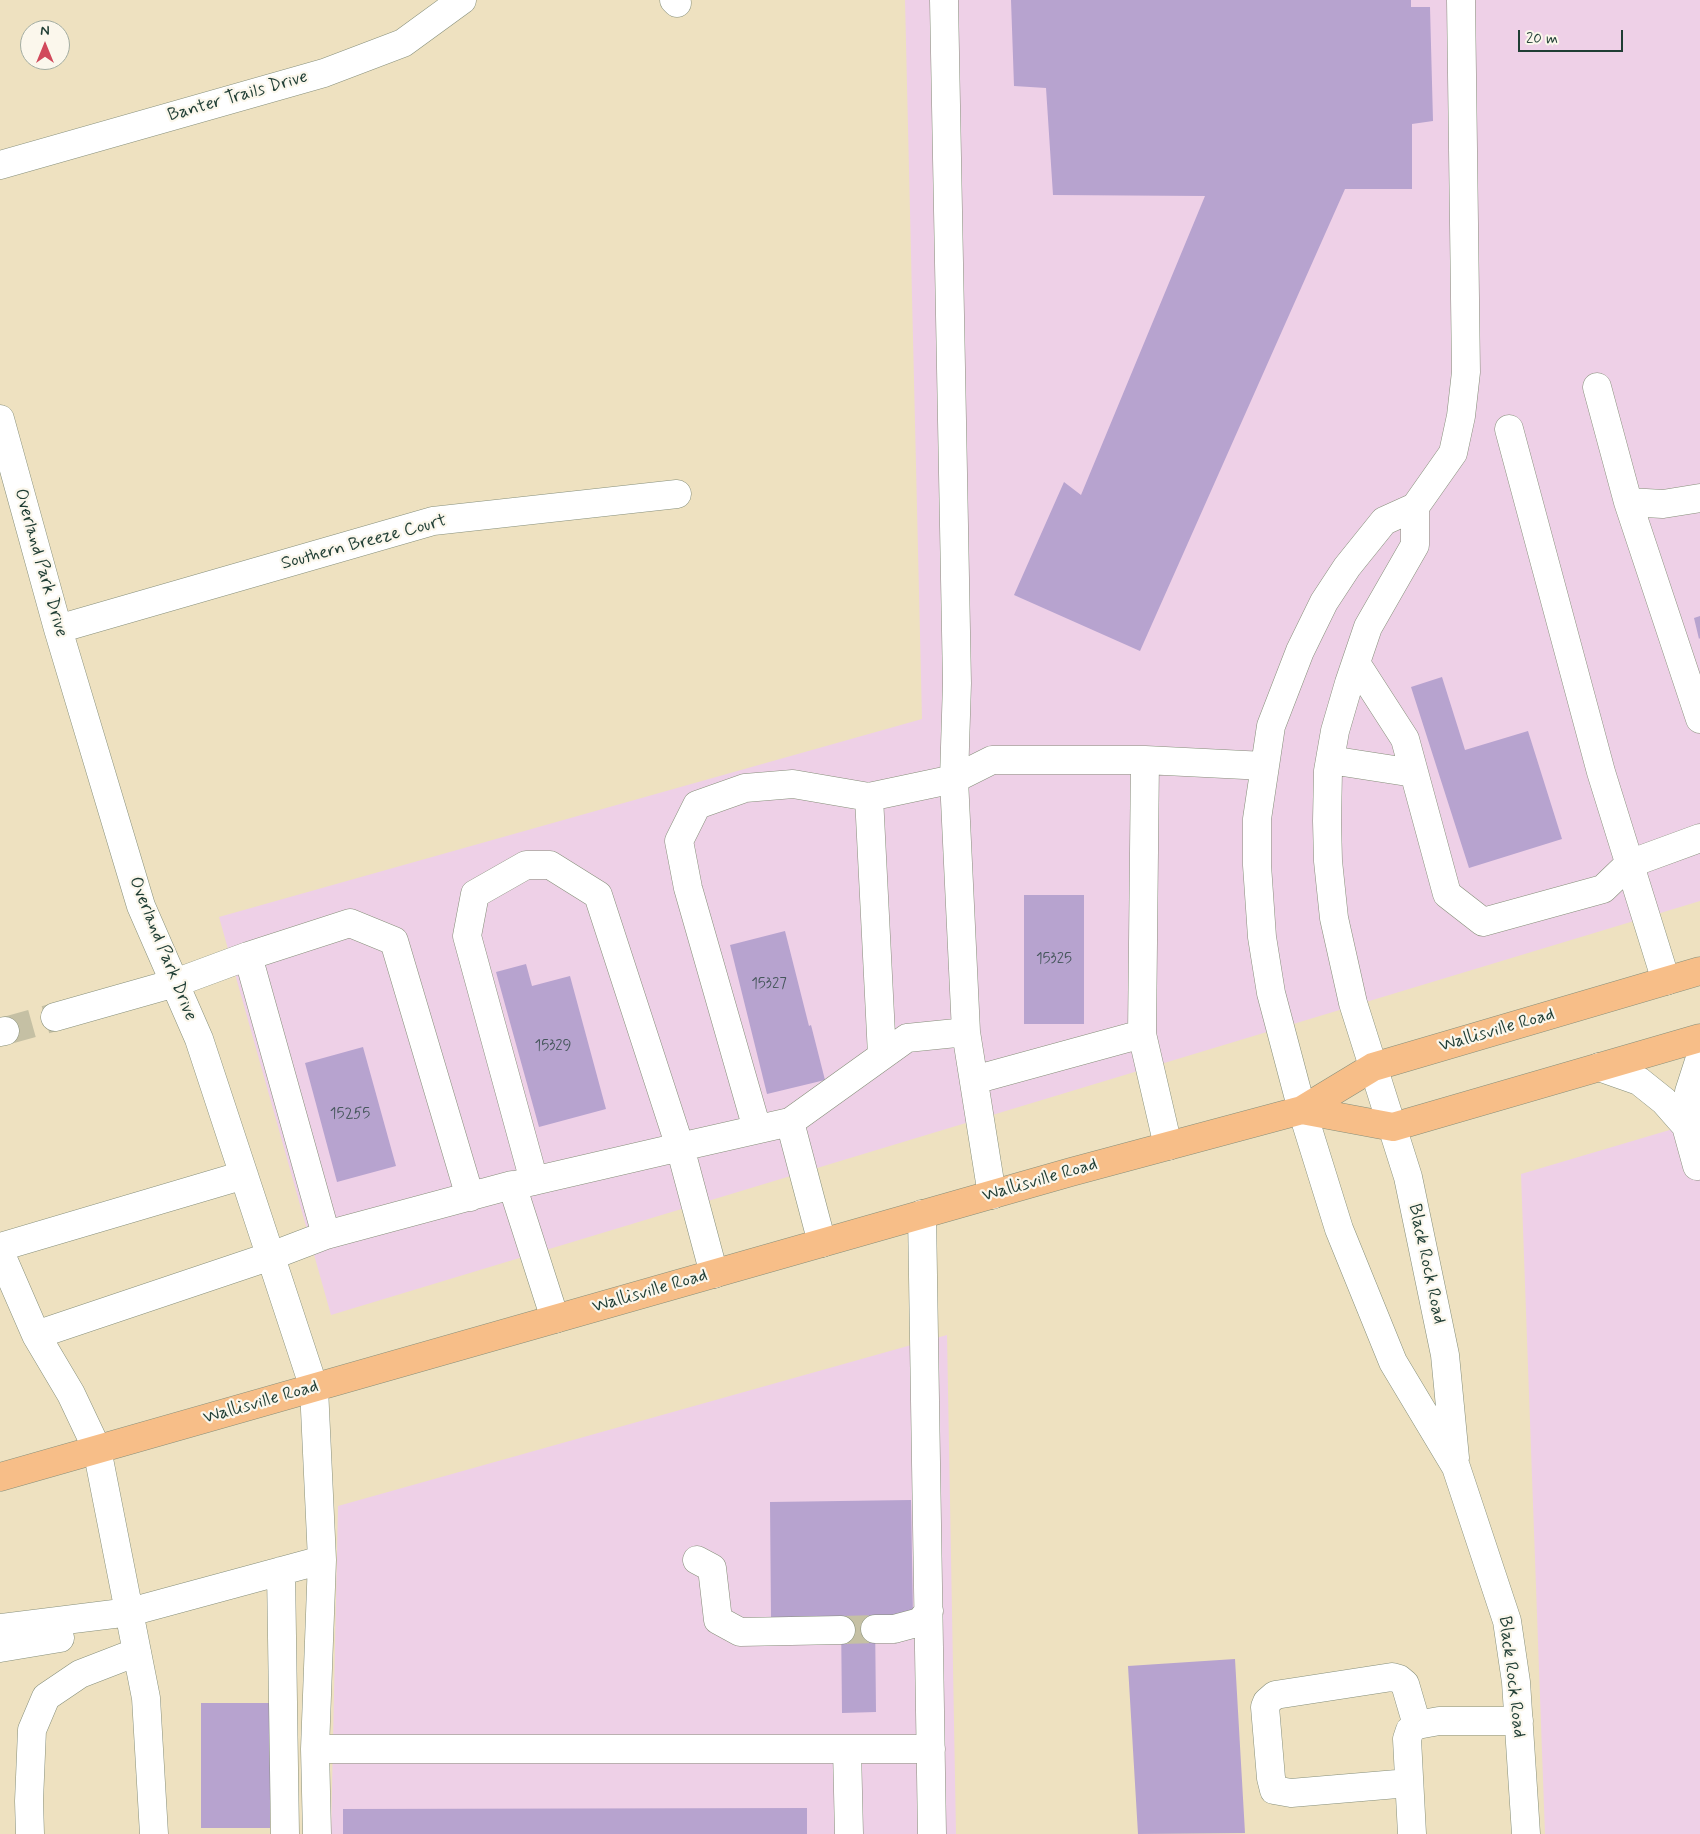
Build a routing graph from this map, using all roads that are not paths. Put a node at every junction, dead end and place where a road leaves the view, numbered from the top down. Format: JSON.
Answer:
{"nodes":[{"id":1,"x":462,"y":0,"type":"edge"},
{"id":2,"x":944,"y":0,"type":"edge"},
{"id":3,"x":1461,"y":0,"type":"edge"},
{"id":4,"x":0,"y":165,"type":"edge"},
{"id":5,"x":1596,"y":387,"type":"dead end"},
{"id":6,"x":0,"y":419,"type":"edge"},
{"id":7,"x":1509,"y":429,"type":"dead end"},
{"id":8,"x":677,"y":494,"type":"dead end"},
{"id":9,"x":1700,"y":498,"type":"edge"},
{"id":10,"x":1628,"y":502,"type":"junction"},
{"id":11,"x":1415,"y":507,"type":"junction"},
{"id":12,"x":58,"y":629,"type":"junction"},
{"id":13,"x":1356,"y":663,"type":"junction"},
{"id":14,"x":1700,"y":719,"type":"edge"},
{"id":15,"x":1145,"y":760,"type":"junction"},
{"id":16,"x":1330,"y":760,"type":"junction"},
{"id":17,"x":1265,"y":766,"type":"junction"},
{"id":18,"x":1414,"y":773,"type":"junction"},
{"id":19,"x":954,"y":779,"type":"junction"},
{"id":20,"x":869,"y":797,"type":"junction"},
{"id":21,"x":1700,"y":838,"type":"edge"},
{"id":22,"x":1629,"y":864,"type":"junction"},
{"id":23,"x":248,"y":956,"type":"junction"},
{"id":24,"x":1700,"y":971,"type":"edge"},
{"id":25,"x":1666,"y":981,"type":"junction"},
{"id":26,"x":174,"y":983,"type":"junction"},
{"id":27,"x":55,"y":1017,"type":"tunnel mouth"},
{"id":28,"x":966,"y":1032,"type":"junction"},
{"id":29,"x":1142,"y":1034,"type":"junction"},
{"id":30,"x":1700,"y":1038,"type":"edge"},
{"id":31,"x":882,"y":1055,"type":"junction"},
{"id":32,"x":1700,"y":1058,"type":"edge"},
{"id":33,"x":1373,"y":1067,"type":"junction"},
{"id":34,"x":1598,"y":1067,"type":"junction"},
{"id":35,"x":974,"y":1080,"type":"junction"},
{"id":36,"x":1302,"y":1110,"type":"junction"},
{"id":37,"x":790,"y":1122,"type":"junction"},
{"id":38,"x":1686,"y":1126,"type":"junction"},
{"id":39,"x":1393,"y":1127,"type":"junction"},
{"id":40,"x":757,"y":1129,"type":"junction"},
{"id":41,"x":1168,"y":1146,"type":"junction"},
{"id":42,"x":680,"y":1147,"type":"junction"},
{"id":43,"x":1697,"y":1166,"type":"dead end"},
{"id":44,"x":244,"y":1175,"type":"junction"},
{"id":45,"x":523,"y":1183,"type":"junction"},
{"id":46,"x":992,"y":1195,"type":"junction"},
{"id":47,"x":470,"y":1197,"type":"junction"},
{"id":48,"x":922,"y":1214,"type":"junction"},
{"id":49,"x":326,"y":1235,"type":"junction"},
{"id":50,"x":822,"y":1243,"type":"junction"},
{"id":51,"x":0,"y":1247,"type":"edge"},
{"id":52,"x":0,"y":1252,"type":"edge"},
{"id":53,"x":271,"y":1256,"type":"junction"},
{"id":54,"x":714,"y":1274,"type":"junction"},
{"id":55,"x":555,"y":1320,"type":"junction"},
{"id":56,"x":36,"y":1335,"type":"junction"},
{"id":57,"x":314,"y":1388,"type":"junction"},
{"id":58,"x":97,"y":1449,"type":"junction"},
{"id":59,"x":1456,"y":1467,"type":"junction"},
{"id":60,"x":0,"y":1477,"type":"edge"},
{"id":61,"x":322,"y":1560,"type":"junction"},
{"id":62,"x":697,"y":1560,"type":"dead end"},
{"id":63,"x":281,"y":1571,"type":"junction"},
{"id":64,"x":929,"y":1611,"type":"junction"},
{"id":65,"x":0,"y":1612,"type":"edge"},
{"id":66,"x":130,"y":1612,"type":"junction"},
{"id":67,"x":94,"y":1615,"type":"junction"},
{"id":68,"x":0,"y":1628,"type":"edge"},
{"id":69,"x":875,"y":1629,"type":"tunnel mouth"},
{"id":70,"x":841,"y":1630,"type":"tunnel mouth"},
{"id":71,"x":0,"y":1648,"type":"edge"},
{"id":72,"x":137,"y":1652,"type":"junction"},
{"id":73,"x":1519,"y":1721,"type":"junction"},
{"id":74,"x":1417,"y":1725,"type":"junction"},
{"id":75,"x":315,"y":1749,"type":"junction"},
{"id":76,"x":847,"y":1749,"type":"junction"},
{"id":77,"x":931,"y":1749,"type":"junction"},
{"id":78,"x":1409,"y":1783,"type":"junction"},
{"id":79,"x":30,"y":1834,"type":"edge"},
{"id":80,"x":154,"y":1834,"type":"edge"},
{"id":81,"x":285,"y":1834,"type":"edge"},
{"id":82,"x":317,"y":1834,"type":"edge"},
{"id":83,"x":849,"y":1834,"type":"edge"},
{"id":84,"x":932,"y":1834,"type":"edge"},
{"id":85,"x":1412,"y":1834,"type":"edge"},
{"id":86,"x":1526,"y":1834,"type":"edge"}],
"edges":[{"from":1,"to":4,"type":"street","name":"Banter Trails Drive"},
{"from":2,"to":19,"type":"street"},
{"from":3,"to":11,"type":"street"},
{"from":5,"to":10,"type":"street"},
{"from":6,"to":12,"type":"street","name":"Overland Park Drive"},
{"from":7,"to":22,"type":"street"},
{"from":8,"to":12,"type":"street","name":"Southern Breeze Court"},
{"from":9,"to":10,"type":"street"},
{"from":10,"to":14,"type":"street"},
{"from":11,"to":13,"type":"street","name":"Black Rock Road"},
{"from":11,"to":17,"type":"street","name":"Black Rock Road"},
{"from":12,"to":26,"type":"street","name":"Overland Park Drive"},
{"from":13,"to":16,"type":"street","name":"Black Rock Road"},
{"from":13,"to":18,"type":"street"},
{"from":15,"to":17,"type":"street"},
{"from":15,"to":19,"type":"street"},
{"from":15,"to":29,"type":"street"},
{"from":16,"to":18,"type":"street"},
{"from":16,"to":33,"type":"street","name":"Black Rock Road"},
{"from":17,"to":36,"type":"street","name":"Black Rock Road"},
{"from":18,"to":22,"type":"street"},
{"from":19,"to":20,"type":"street"},
{"from":19,"to":28,"type":"street"},
{"from":20,"to":31,"type":"street"},
{"from":20,"to":40,"type":"street"},
{"from":21,"to":22,"type":"street"},
{"from":22,"to":25,"type":"street"},
{"from":23,"to":26,"type":"street"},
{"from":23,"to":47,"type":"street"},
{"from":23,"to":49,"type":"street"},
{"from":24,"to":25,"type":"main road","name":"Wallisville Road"},
{"from":25,"to":33,"type":"main road","name":"Wallisville Road"},
{"from":26,"to":27,"type":"street"},
{"from":26,"to":44,"type":"street","name":"Overland Park Drive"},
{"from":28,"to":31,"type":"street"},
{"from":28,"to":35,"type":"street"},
{"from":29,"to":35,"type":"street"},
{"from":29,"to":41,"type":"street"},
{"from":30,"to":34,"type":"main road","name":"Wallisville Road"},
{"from":31,"to":37,"type":"street"},
{"from":32,"to":38,"type":"street"},
{"from":33,"to":36,"type":"main road","name":"Wallisville Road"},
{"from":33,"to":39,"type":"street","name":"Black Rock Road"},
{"from":34,"to":38,"type":"street"},
{"from":34,"to":39,"type":"main road","name":"Wallisville Road"},
{"from":35,"to":46,"type":"street"},
{"from":36,"to":39,"type":"main road","name":"Wallisville Road"},
{"from":36,"to":41,"type":"main road","name":"Wallisville Road"},
{"from":36,"to":59,"type":"street","name":"Black Rock Road"},
{"from":37,"to":40,"type":"street"},
{"from":37,"to":50,"type":"street"},
{"from":38,"to":43,"type":"street"},
{"from":39,"to":59,"type":"street","name":"Black Rock Road"},
{"from":40,"to":42,"type":"street"},
{"from":41,"to":46,"type":"main road","name":"Wallisville Road"},
{"from":42,"to":45,"type":"street"},
{"from":42,"to":45,"type":"street"},
{"from":42,"to":54,"type":"street"},
{"from":44,"to":51,"type":"street"},
{"from":44,"to":53,"type":"street","name":"Overland Park Drive"},
{"from":45,"to":47,"type":"street"},
{"from":45,"to":55,"type":"street"},
{"from":46,"to":48,"type":"main road","name":"Wallisville Road"},
{"from":47,"to":49,"type":"street"},
{"from":48,"to":50,"type":"main road","name":"Wallisville Road"},
{"from":48,"to":64,"type":"street"},
{"from":49,"to":53,"type":"street"},
{"from":50,"to":54,"type":"main road","name":"Wallisville Road"},
{"from":52,"to":56,"type":"street"},
{"from":53,"to":56,"type":"street"},
{"from":53,"to":57,"type":"street","name":"Overland Park Drive"},
{"from":54,"to":55,"type":"main road","name":"Wallisville Road"},
{"from":55,"to":57,"type":"main road","name":"Wallisville Road"},
{"from":56,"to":58,"type":"street"},
{"from":57,"to":58,"type":"main road","name":"Wallisville Road"},
{"from":57,"to":61,"type":"street","name":"Overland Park Drive"},
{"from":58,"to":60,"type":"main road","name":"Wallisville Road"},
{"from":58,"to":66,"type":"street"},
{"from":59,"to":73,"type":"street","name":"Black Rock Road"},
{"from":61,"to":63,"type":"street"},
{"from":61,"to":75,"type":"street","name":"Overland Park Drive"},
{"from":62,"to":70,"type":"street"},
{"from":63,"to":66,"type":"street"},
{"from":63,"to":81,"type":"street"},
{"from":64,"to":69,"type":"street"},
{"from":64,"to":77,"type":"street"},
{"from":65,"to":67,"type":"street"},
{"from":66,"to":67,"type":"street"},
{"from":66,"to":72,"type":"street"},
{"from":67,"to":68,"type":"street"},
{"from":67,"to":71,"type":"street"},
{"from":72,"to":79,"type":"street"},
{"from":72,"to":80,"type":"street"},
{"from":73,"to":74,"type":"street"},
{"from":73,"to":86,"type":"street","name":"Black Rock Road"},
{"from":74,"to":78,"type":"street"},
{"from":74,"to":78,"type":"street"},
{"from":75,"to":76,"type":"street"},
{"from":75,"to":82,"type":"street","name":"Overland Park Drive"},
{"from":76,"to":77,"type":"street"},
{"from":76,"to":83,"type":"street"},
{"from":77,"to":84,"type":"street"},
{"from":78,"to":85,"type":"street"}]}
